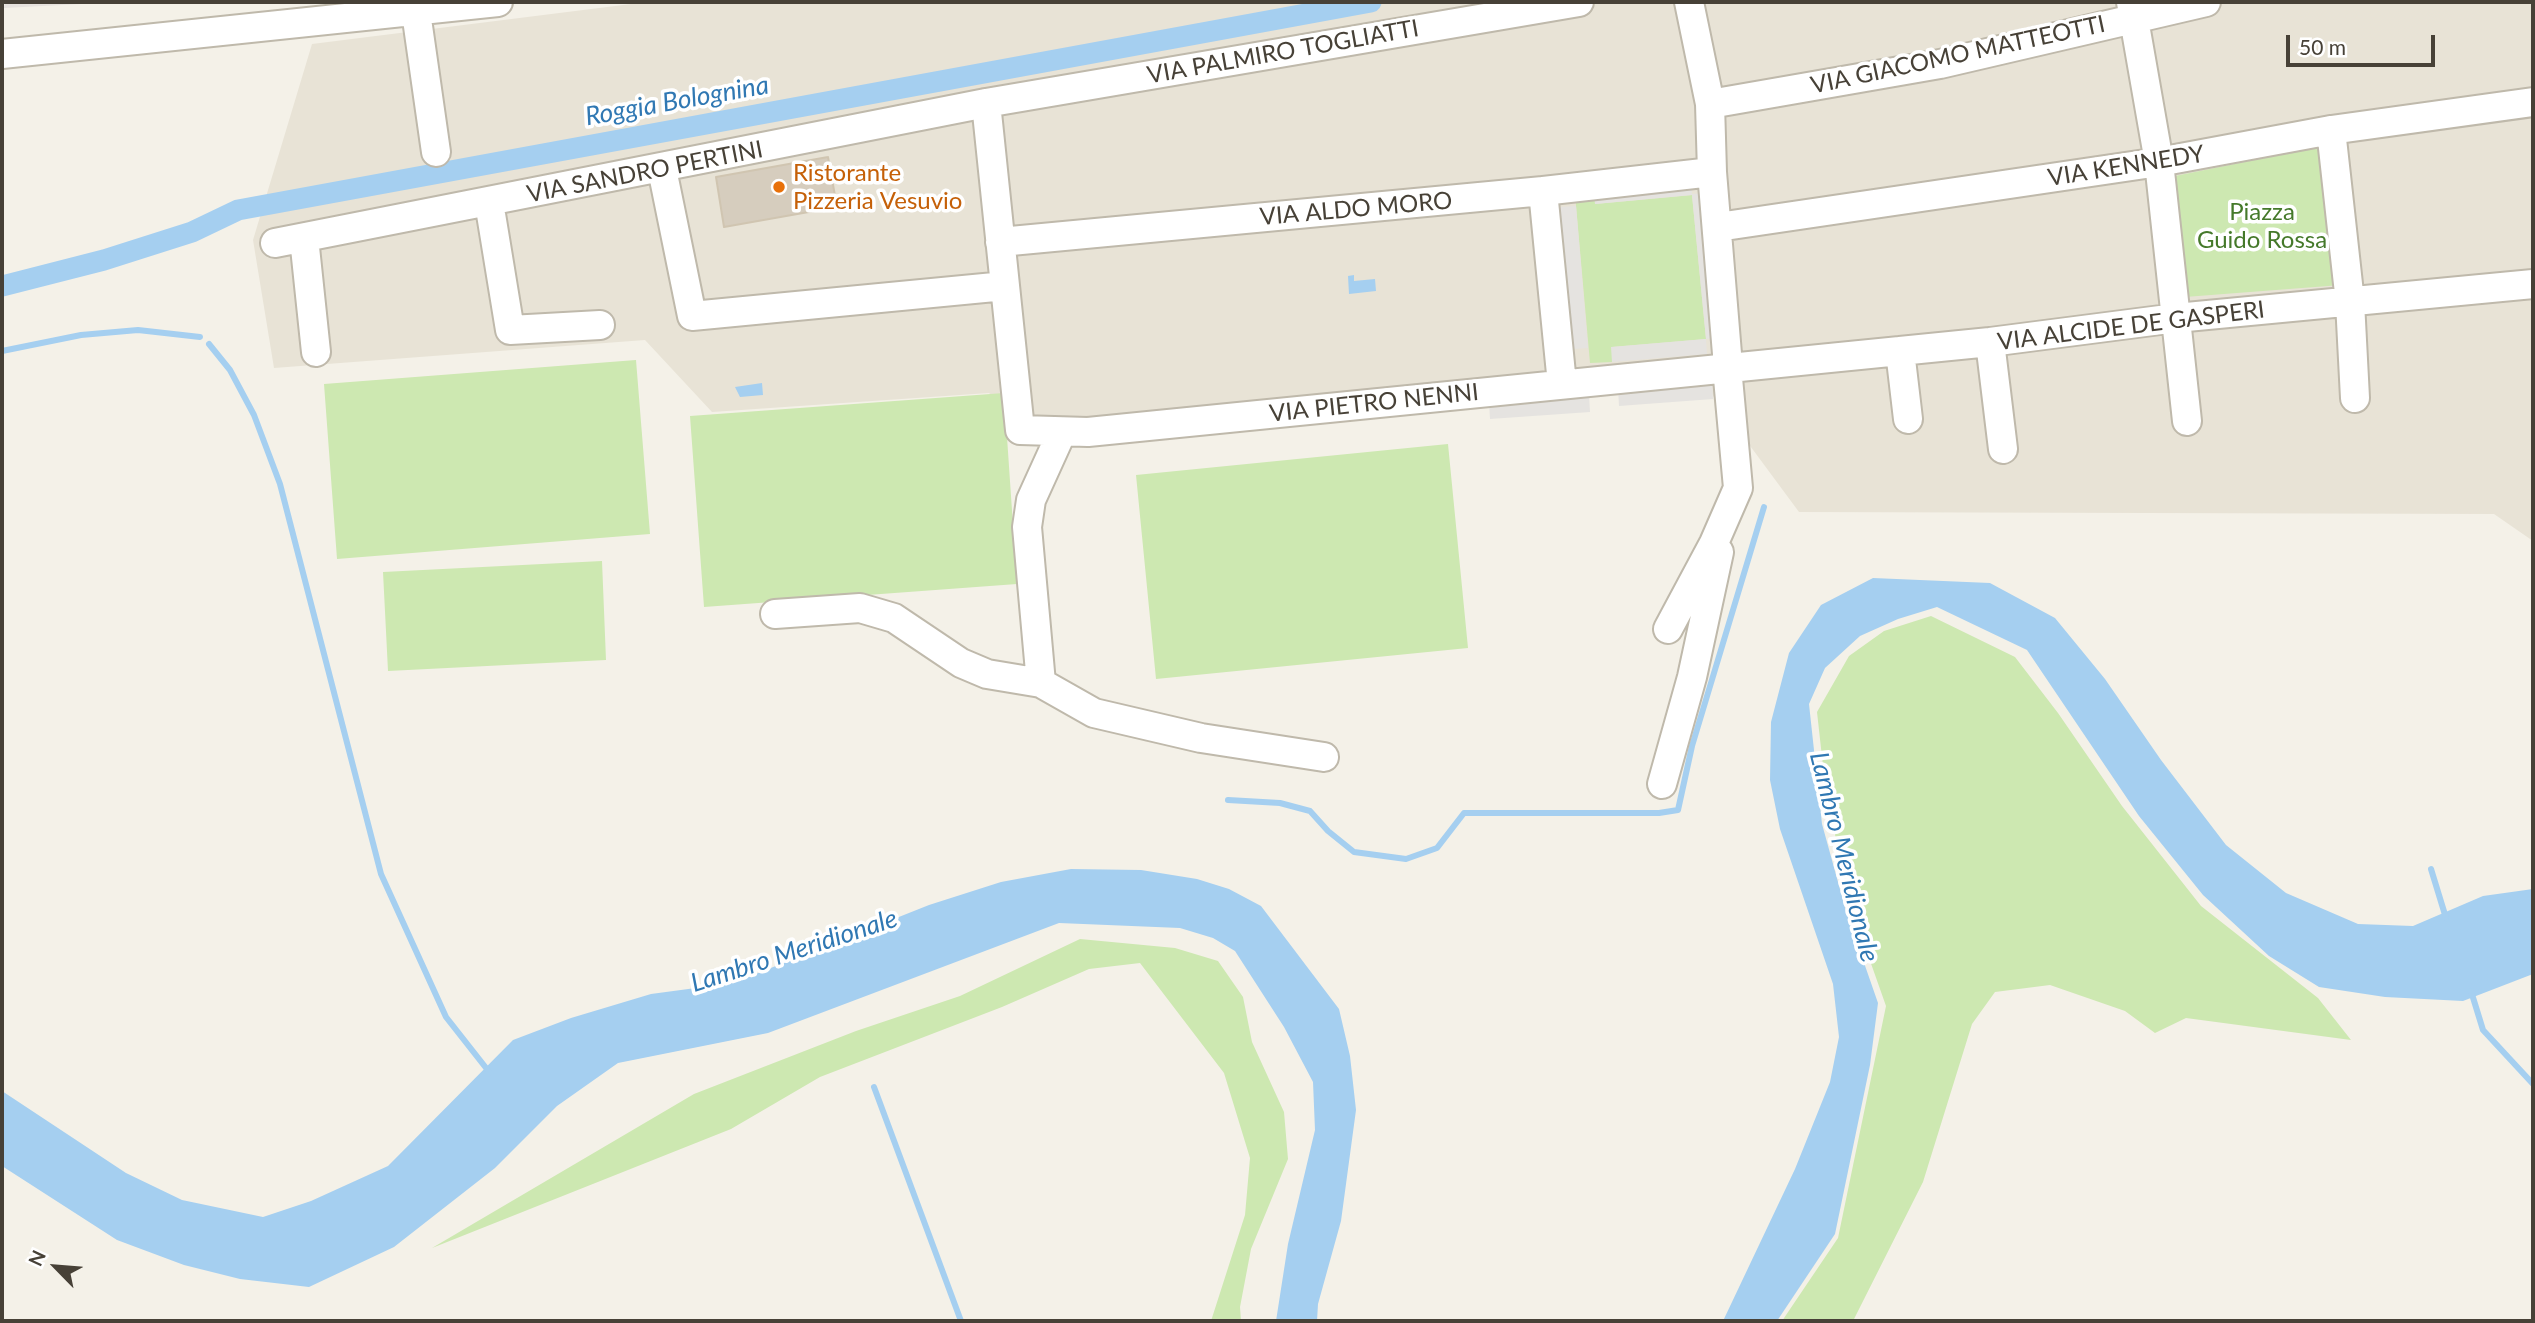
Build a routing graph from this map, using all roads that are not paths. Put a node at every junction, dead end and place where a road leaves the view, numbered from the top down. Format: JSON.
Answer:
{"nodes":[{"id":1,"x":498,"y":2,"type":"edge"},
{"id":2,"x":1579,"y":2,"type":"edge"},
{"id":3,"x":1689,"y":2,"type":"edge"},
{"id":4,"x":2206,"y":2,"type":"edge"},
{"id":5,"x":2132,"y":10,"type":"edge"},
{"id":6,"x":416,"y":12,"type":"junction"},
{"id":7,"x":271,"y":14,"type":"edge"},
{"id":8,"x":2,"y":54,"type":"edge"},
{"id":9,"x":2533,"y":102,"type":"edge"},
{"id":10,"x":986,"y":103,"type":"junction"},
{"id":11,"x":1710,"y":104,"type":"junction"},
{"id":12,"x":2331,"y":130,"type":"junction"},
{"id":13,"x":436,"y":152,"type":"dead end"},
{"id":14,"x":2159,"y":162,"type":"junction"},
{"id":15,"x":662,"y":169,"type":"junction"},
{"id":16,"x":1712,"y":172,"type":"junction"},
{"id":17,"x":1543,"y":191,"type":"junction"},
{"id":18,"x":489,"y":202,"type":"junction"},
{"id":19,"x":1718,"y":227,"type":"junction"},
{"id":20,"x":304,"y":237,"type":"junction"},
{"id":21,"x":1000,"y":242,"type":"junction"},
{"id":22,"x":275,"y":243,"type":"dead end"},
{"id":23,"x":2533,"y":284,"type":"edge"},
{"id":24,"x":1005,"y":286,"type":"junction"},
{"id":25,"x":2350,"y":302,"type":"junction"},
{"id":26,"x":2176,"y":318,"type":"junction"},
{"id":27,"x":600,"y":325,"type":"dead end"},
{"id":28,"x":1990,"y":342,"type":"junction"},
{"id":29,"x":1900,"y":351,"type":"junction"},
{"id":30,"x":316,"y":352,"type":"dead end"},
{"id":31,"x":1727,"y":367,"type":"junction"},
{"id":32,"x":1562,"y":384,"type":"junction"},
{"id":33,"x":2355,"y":398,"type":"dead end"},
{"id":34,"x":1908,"y":419,"type":"dead end"},
{"id":35,"x":2186,"y":421,"type":"dead end"},
{"id":36,"x":1061,"y":434,"type":"junction"},
{"id":37,"x":2003,"y":449,"type":"dead end"},
{"id":38,"x":1725,"y":518,"type":"junction"},
{"id":39,"x":775,"y":614,"type":"dead end"},
{"id":40,"x":1668,"y":629,"type":"dead end"},
{"id":41,"x":1041,"y":683,"type":"junction"},
{"id":42,"x":1324,"y":757,"type":"dead end"},
{"id":43,"x":1662,"y":784,"type":"dead end"}],
"edges":[{"from":1,"to":6,"type":"street"},
{"from":2,"to":10,"type":"street","name":"VIA PALMIRO TOGLIATTI"},
{"from":3,"to":11,"type":"street"},
{"from":4,"to":5,"type":"street","name":"VIA GIACOMO MATTEOTTI"},
{"from":5,"to":11,"type":"street","name":"VIA GIACOMO MATTEOTTI"},
{"from":5,"to":14,"type":"street"},
{"from":6,"to":7,"type":"street"},
{"from":6,"to":13,"type":"street"},
{"from":7,"to":8,"type":"street"},
{"from":9,"to":12,"type":"street","name":"VIA KENNEDY"},
{"from":10,"to":15,"type":"street","name":"VIA SANDRO PERTINI"},
{"from":10,"to":21,"type":"street"},
{"from":11,"to":16,"type":"street"},
{"from":12,"to":14,"type":"street","name":"VIA KENNEDY"},
{"from":12,"to":25,"type":"street"},
{"from":14,"to":19,"type":"street","name":"VIA KENNEDY"},
{"from":14,"to":26,"type":"street"},
{"from":15,"to":18,"type":"street","name":"VIA SANDRO PERTINI"},
{"from":15,"to":24,"type":"street"},
{"from":16,"to":17,"type":"street","name":"VIA ALDO MORO"},
{"from":16,"to":19,"type":"street"},
{"from":17,"to":21,"type":"street","name":"VIA ALDO MORO"},
{"from":17,"to":32,"type":"street"},
{"from":18,"to":20,"type":"street","name":"VIA SANDRO PERTINI"},
{"from":18,"to":27,"type":"street"},
{"from":19,"to":31,"type":"street"},
{"from":20,"to":22,"type":"street","name":"VIA SANDRO PERTINI"},
{"from":20,"to":30,"type":"street"},
{"from":21,"to":24,"type":"street"},
{"from":23,"to":25,"type":"street","name":"VIA ALCIDE DE GASPERI"},
{"from":24,"to":36,"type":"street","name":"VIA PIETRO NENNI"},
{"from":25,"to":26,"type":"street","name":"VIA ALCIDE DE GASPERI"},
{"from":25,"to":33,"type":"street"},
{"from":26,"to":28,"type":"street","name":"VIA ALCIDE DE GASPERI"},
{"from":26,"to":35,"type":"street"},
{"from":28,"to":29,"type":"street","name":"VIA ALCIDE DE GASPERI"},
{"from":28,"to":37,"type":"street"},
{"from":29,"to":31,"type":"street","name":"VIA ALCIDE DE GASPERI"},
{"from":29,"to":34,"type":"street"},
{"from":31,"to":32,"type":"street","name":"VIA PIETRO NENNI"},
{"from":31,"to":38,"type":"street"},
{"from":32,"to":36,"type":"street","name":"VIA PIETRO NENNI"},
{"from":36,"to":41,"type":"street"},
{"from":38,"to":40,"type":"street"},
{"from":38,"to":43,"type":"street"},
{"from":39,"to":41,"type":"street"},
{"from":41,"to":42,"type":"street"}]}
